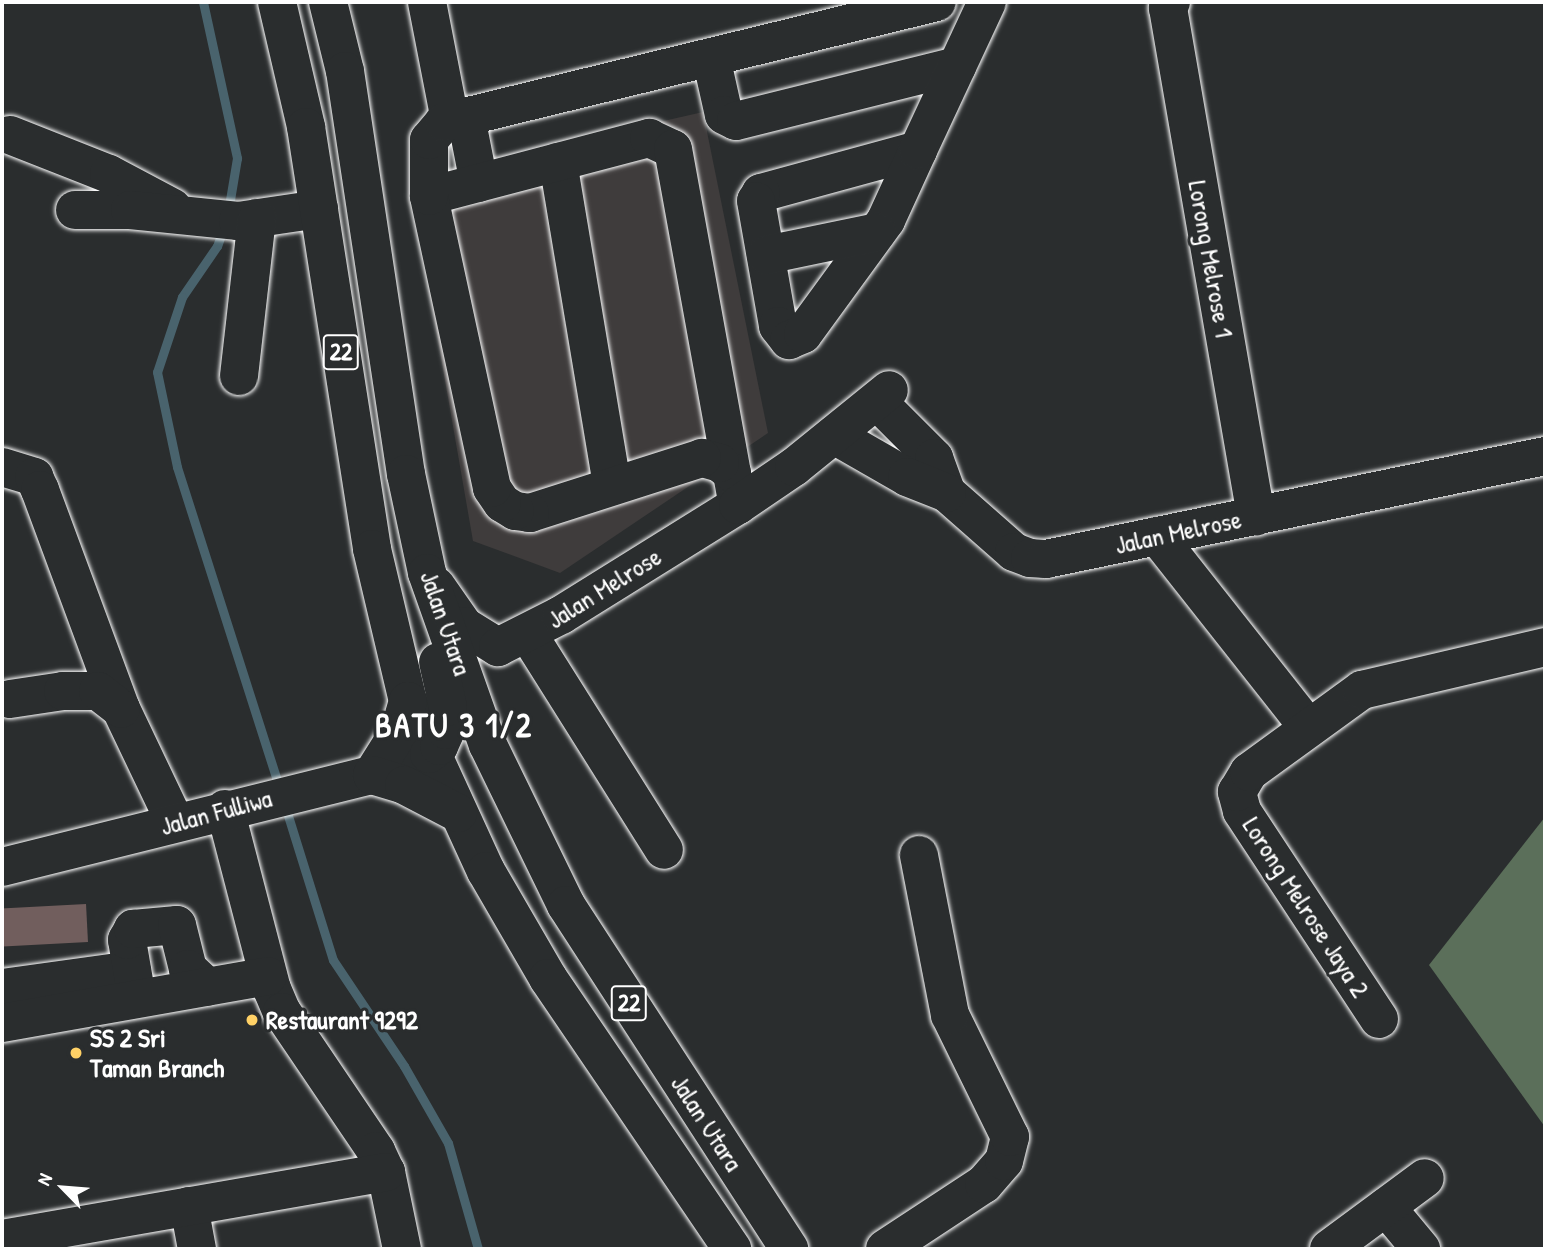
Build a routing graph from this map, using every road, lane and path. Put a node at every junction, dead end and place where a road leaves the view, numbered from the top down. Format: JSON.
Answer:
{"nodes":[{"id":1,"x":277,"y":2,"type":"edge"},
{"id":2,"x":328,"y":2,"type":"edge"},
{"id":3,"x":427,"y":2,"type":"edge"},
{"id":4,"x":937,"y":2,"type":"edge"},
{"id":5,"x":987,"y":2,"type":"edge"},
{"id":6,"x":1171,"y":2,"type":"edge"},
{"id":7,"x":711,"y":57,"type":"junction"},
{"id":8,"x":957,"y":66,"type":"junction"},
{"id":9,"x":458,"y":119,"type":"junction"},
{"id":10,"x":10,"y":135,"type":"dead end"},
{"id":11,"x":918,"y":150,"type":"junction"},
{"id":12,"x":558,"y":162,"type":"junction"},
{"id":13,"x":479,"y":183,"type":"junction"},
{"id":14,"x":429,"y":196,"type":"junction"},
{"id":15,"x":318,"y":209,"type":"junction"},
{"id":16,"x":75,"y":210,"type":"dead end"},
{"id":17,"x":225,"y":219,"type":"junction"},
{"id":18,"x":877,"y":232,"type":"junction"},
{"id":19,"x":766,"y":255,"type":"junction"},
{"id":20,"x":239,"y":376,"type":"dead end"},
{"id":21,"x":721,"y":419,"type":"junction"},
{"id":22,"x":834,"y":435,"type":"junction"},
{"id":23,"x":1545,"y":456,"type":"edge"},
{"id":24,"x":689,"y":460,"type":"junction"},
{"id":25,"x":2,"y":467,"type":"edge"},
{"id":26,"x":612,"y":485,"type":"junction"},
{"id":27,"x":735,"y":489,"type":"junction"},
{"id":28,"x":947,"y":493,"type":"junction"},
{"id":29,"x":1256,"y":516,"type":"junction"},
{"id":30,"x":1157,"y":536,"type":"junction"},
{"id":31,"x":427,"y":573,"type":"junction"},
{"id":32,"x":513,"y":640,"type":"junction"},
{"id":33,"x":1545,"y":647,"type":"edge"},
{"id":34,"x":10,"y":699,"type":"dead end"},
{"id":35,"x":408,"y":701,"type":"junction"},
{"id":36,"x":121,"y":709,"type":"junction"},
{"id":37,"x":1307,"y":726,"type":"junction"},
{"id":38,"x":488,"y":745,"type":"junction"},
{"id":39,"x":429,"y":754,"type":"junction"},
{"id":40,"x":372,"y":775,"type":"junction"},
{"id":41,"x":225,"y":809,"type":"junction"},
{"id":42,"x":458,"y":813,"type":"junction"},
{"id":43,"x":175,"y":822,"type":"junction"},
{"id":44,"x":664,"y":850,"type":"dead end"},
{"id":45,"x":919,"y":855,"type":"dead end"},
{"id":46,"x":2,"y":867,"type":"edge"},
{"id":47,"x":268,"y":976,"type":"junction"},
{"id":48,"x":134,"y":984,"type":"junction"},
{"id":49,"x":207,"y":987,"type":"junction"},
{"id":50,"x":2,"y":988,"type":"edge"},
{"id":51,"x":1379,"y":1019,"type":"dead end"},
{"id":52,"x":2,"y":1023,"type":"edge"},
{"id":53,"x":386,"y":1172,"type":"junction"},
{"id":54,"x":1424,"y":1178,"type":"dead end"},
{"id":55,"x":189,"y":1206,"type":"junction"},
{"id":56,"x":1386,"y":1207,"type":"junction"},
{"id":57,"x":2,"y":1239,"type":"edge"},
{"id":58,"x":44,"y":1241,"type":"edge"},
{"id":59,"x":197,"y":1249,"type":"edge"},
{"id":60,"x":402,"y":1249,"type":"edge"},
{"id":61,"x":732,"y":1249,"type":"edge"},
{"id":62,"x":789,"y":1249,"type":"edge"},
{"id":63,"x":885,"y":1249,"type":"edge"},
{"id":64,"x":1329,"y":1249,"type":"edge"},
{"id":65,"x":1421,"y":1249,"type":"edge"}],
"edges":[{"from":1,"to":15,"type":"main road","name":"Jalan Utara","number":"22"},
{"from":2,"to":31,"type":"main road","name":"Jalan Utara","number":"22"},
{"from":3,"to":9,"type":"main road"},
{"from":4,"to":7,"type":"main road"},
{"from":5,"to":8,"type":"main road"},
{"from":6,"to":29,"type":"main road","name":"Lorong Melrose 1"},
{"from":7,"to":8,"type":"main road"},
{"from":7,"to":9,"type":"main road"},
{"from":8,"to":11,"type":"main road"},
{"from":9,"to":13,"type":"main road"},
{"from":9,"to":14,"type":"main road"},
{"from":10,"to":17,"type":"main road"},
{"from":11,"to":18,"type":"main road"},
{"from":11,"to":19,"type":"main road"},
{"from":12,"to":13,"type":"main road"},
{"from":12,"to":21,"type":"main road"},
{"from":12,"to":26,"type":"main road"},
{"from":13,"to":14,"type":"main road"},
{"from":14,"to":26,"type":"main road"},
{"from":15,"to":17,"type":"main road"},
{"from":15,"to":35,"type":"main road","name":"Jalan Utara","number":"22"},
{"from":16,"to":17,"type":"main road"},
{"from":17,"to":20,"type":"main road"},
{"from":18,"to":19,"type":"main road"},
{"from":18,"to":19,"type":"main road"},
{"from":21,"to":24,"type":"main road"},
{"from":21,"to":27,"type":"main road"},
{"from":22,"to":27,"type":"main road","name":"Jalan Melrose"},
{"from":22,"to":28,"type":"main road"},
{"from":22,"to":28,"type":"main road","name":"Jalan Melrose"},
{"from":23,"to":29,"type":"main road","name":"Jalan Melrose"},
{"from":24,"to":26,"type":"main road"},
{"from":24,"to":27,"type":"main road"},
{"from":25,"to":36,"type":"main road"},
{"from":27,"to":32,"type":"main road","name":"Jalan Melrose"},
{"from":28,"to":30,"type":"main road","name":"Jalan Melrose"},
{"from":29,"to":30,"type":"main road","name":"Jalan Melrose"},
{"from":30,"to":37,"type":"main road"},
{"from":31,"to":32,"type":"main road"},
{"from":31,"to":38,"type":"main road","name":"Jalan Utara","number":"22"},
{"from":31,"to":39,"type":"main road"},
{"from":32,"to":38,"type":"main road"},
{"from":32,"to":44,"type":"main road"},
{"from":33,"to":37,"type":"main road"},
{"from":34,"to":36,"type":"main road"},
{"from":35,"to":39,"type":"main road","name":"Jalan Utara","number":"22"},
{"from":35,"to":40,"type":"main road"},
{"from":36,"to":43,"type":"main road"},
{"from":37,"to":51,"type":"main road","name":"Lorong Melrose Jaya 2"},
{"from":38,"to":62,"type":"main road","name":"Jalan Utara","number":"22"},
{"from":39,"to":40,"type":"main road","name":"Jalan Fulliwa"},
{"from":39,"to":42,"type":"main road","name":"Jalan Utara","number":"22"},
{"from":40,"to":41,"type":"main road","name":"Jalan Fulliwa"},
{"from":40,"to":42,"type":"main road"},
{"from":41,"to":43,"type":"main road","name":"Jalan Fulliwa"},
{"from":41,"to":47,"type":"main road"},
{"from":42,"to":61,"type":"main road","name":"Jalan Utara","number":"22"},
{"from":43,"to":46,"type":"main road","name":"Jalan Fulliwa"},
{"from":45,"to":63,"type":"main road"},
{"from":47,"to":49,"type":"main road"},
{"from":47,"to":53,"type":"main road"},
{"from":48,"to":49,"type":"main road"},
{"from":48,"to":49,"type":"main road"},
{"from":48,"to":50,"type":"main road"},
{"from":48,"to":52,"type":"main road"},
{"from":53,"to":55,"type":"main road"},
{"from":53,"to":60,"type":"main road"},
{"from":54,"to":56,"type":"main road"},
{"from":55,"to":58,"type":"main road"},
{"from":55,"to":59,"type":"main road"},
{"from":56,"to":64,"type":"main road"},
{"from":56,"to":65,"type":"main road"},
{"from":57,"to":58,"type":"main road"}]}
